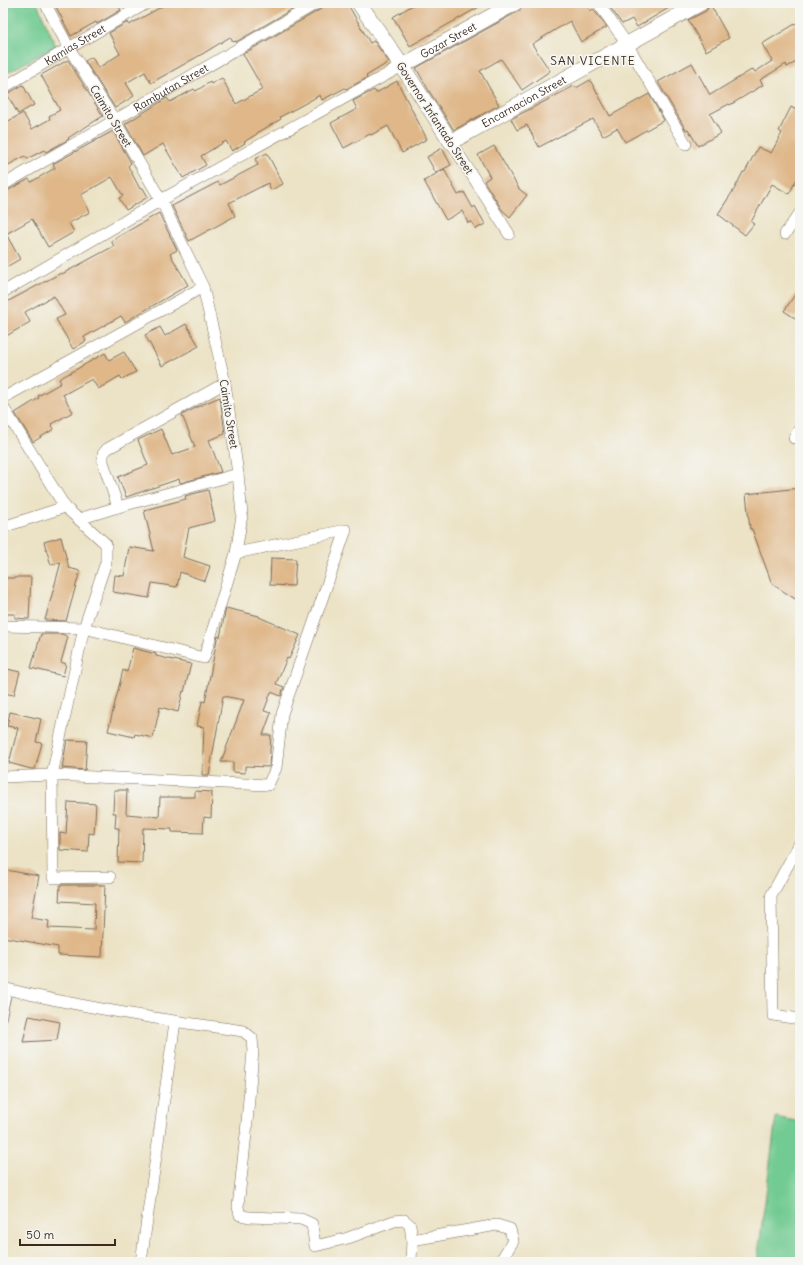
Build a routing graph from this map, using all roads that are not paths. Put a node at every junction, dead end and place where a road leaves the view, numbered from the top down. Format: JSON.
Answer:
{"nodes":[{"id":1,"x":45,"y":3,"type":"edge"},
{"id":2,"x":147,"y":3,"type":"edge"},
{"id":3,"x":317,"y":3,"type":"edge"},
{"id":4,"x":359,"y":3,"type":"edge"},
{"id":5,"x":515,"y":3,"type":"edge"},
{"id":6,"x":598,"y":3,"type":"edge"},
{"id":7,"x":701,"y":3,"type":"edge"},
{"id":8,"x":627,"y":44,"type":"junction"},
{"id":9,"x":69,"y":48,"type":"junction"},
{"id":10,"x":402,"y":66,"type":"junction"},
{"id":11,"x":3,"y":88,"type":"edge"},
{"id":12,"x":115,"y":121,"type":"junction"},
{"id":13,"x":451,"y":142,"type":"junction"},
{"id":14,"x":686,"y":144,"type":"dead end"},
{"id":15,"x":3,"y":185,"type":"edge"},
{"id":16,"x":161,"y":200,"type":"junction"},
{"id":17,"x":800,"y":213,"type":"edge"},
{"id":18,"x":509,"y":234,"type":"dead end"},
{"id":19,"x":785,"y":234,"type":"dead end"},
{"id":20,"x":203,"y":287,"type":"junction"},
{"id":21,"x":3,"y":292,"type":"edge"},
{"id":22,"x":225,"y":383,"type":"junction"},
{"id":23,"x":3,"y":398,"type":"edge"},
{"id":24,"x":3,"y":407,"type":"edge"},
{"id":25,"x":800,"y":428,"type":"edge"},
{"id":26,"x":794,"y":438,"type":"dead end"},
{"id":27,"x":238,"y":474,"type":"junction"},
{"id":28,"x":65,"y":507,"type":"junction"},
{"id":29,"x":118,"y":507,"type":"junction"},
{"id":30,"x":79,"y":519,"type":"junction"},
{"id":31,"x":3,"y":527,"type":"edge"},
{"id":32,"x":236,"y":552,"type":"junction"},
{"id":33,"x":3,"y":626,"type":"edge"},
{"id":34,"x":84,"y":628,"type":"junction"},
{"id":35,"x":52,"y":775,"type":"junction"},
{"id":36,"x":3,"y":777,"type":"edge"},
{"id":37,"x":800,"y":843,"type":"edge"},
{"id":38,"x":110,"y":877,"type":"dead end"},
{"id":39,"x":6,"y":989,"type":"edge"},
{"id":40,"x":3,"y":1018,"type":"edge"},
{"id":41,"x":800,"y":1020,"type":"edge"},
{"id":42,"x":175,"y":1022,"type":"junction"},
{"id":43,"x":412,"y":1240,"type":"junction"},
{"id":44,"x":141,"y":1262,"type":"edge"},
{"id":45,"x":411,"y":1262,"type":"edge"},
{"id":46,"x":500,"y":1262,"type":"edge"}],
"edges":[{"from":1,"to":9,"type":"street","name":"Caimito Street"},
{"from":2,"to":9,"type":"street","name":"Kamias Street"},
{"from":3,"to":12,"type":"street","name":"Rambutan Street"},
{"from":4,"to":10,"type":"street","name":"Governor Infantado Street"},
{"from":5,"to":10,"type":"street","name":"Gozar Street"},
{"from":6,"to":8,"type":"street"},
{"from":7,"to":8,"type":"street","name":"Encarnacion Street"},
{"from":8,"to":13,"type":"street","name":"Encarnacion Street"},
{"from":8,"to":14,"type":"street"},
{"from":9,"to":11,"type":"street","name":"Kamias Street"},
{"from":9,"to":12,"type":"street","name":"Caimito Street"},
{"from":10,"to":13,"type":"street","name":"Governor Infantado Street"},
{"from":10,"to":16,"type":"street"},
{"from":12,"to":15,"type":"street","name":"Rambutan Street"},
{"from":12,"to":16,"type":"street","name":"Caimito Street"},
{"from":13,"to":18,"type":"street","name":"Governor Infantado Street"},
{"from":16,"to":20,"type":"street","name":"Caimito Street"},
{"from":16,"to":21,"type":"street"},
{"from":17,"to":19,"type":"street"},
{"from":20,"to":22,"type":"street","name":"Caimito Street"},
{"from":20,"to":23,"type":"street"},
{"from":22,"to":27,"type":"street","name":"Caimito Street"},
{"from":22,"to":29,"type":"street"},
{"from":24,"to":28,"type":"street"},
{"from":25,"to":26,"type":"street"},
{"from":27,"to":29,"type":"street"},
{"from":27,"to":32,"type":"street","name":"Caimito Street"},
{"from":28,"to":30,"type":"street"},
{"from":28,"to":31,"type":"street"},
{"from":29,"to":30,"type":"street"},
{"from":30,"to":34,"type":"street"},
{"from":32,"to":34,"type":"street","name":"Caimito Street"},
{"from":32,"to":35,"type":"street"},
{"from":33,"to":34,"type":"street","name":"Caimito Street"},
{"from":34,"to":35,"type":"street"},
{"from":35,"to":36,"type":"street"},
{"from":35,"to":38,"type":"street"},
{"from":37,"to":41,"type":"street"},
{"from":39,"to":40,"type":"lane"},
{"from":39,"to":42,"type":"street"},
{"from":42,"to":43,"type":"street"},
{"from":42,"to":44,"type":"street"},
{"from":43,"to":45,"type":"street"},
{"from":43,"to":46,"type":"street"}]}
